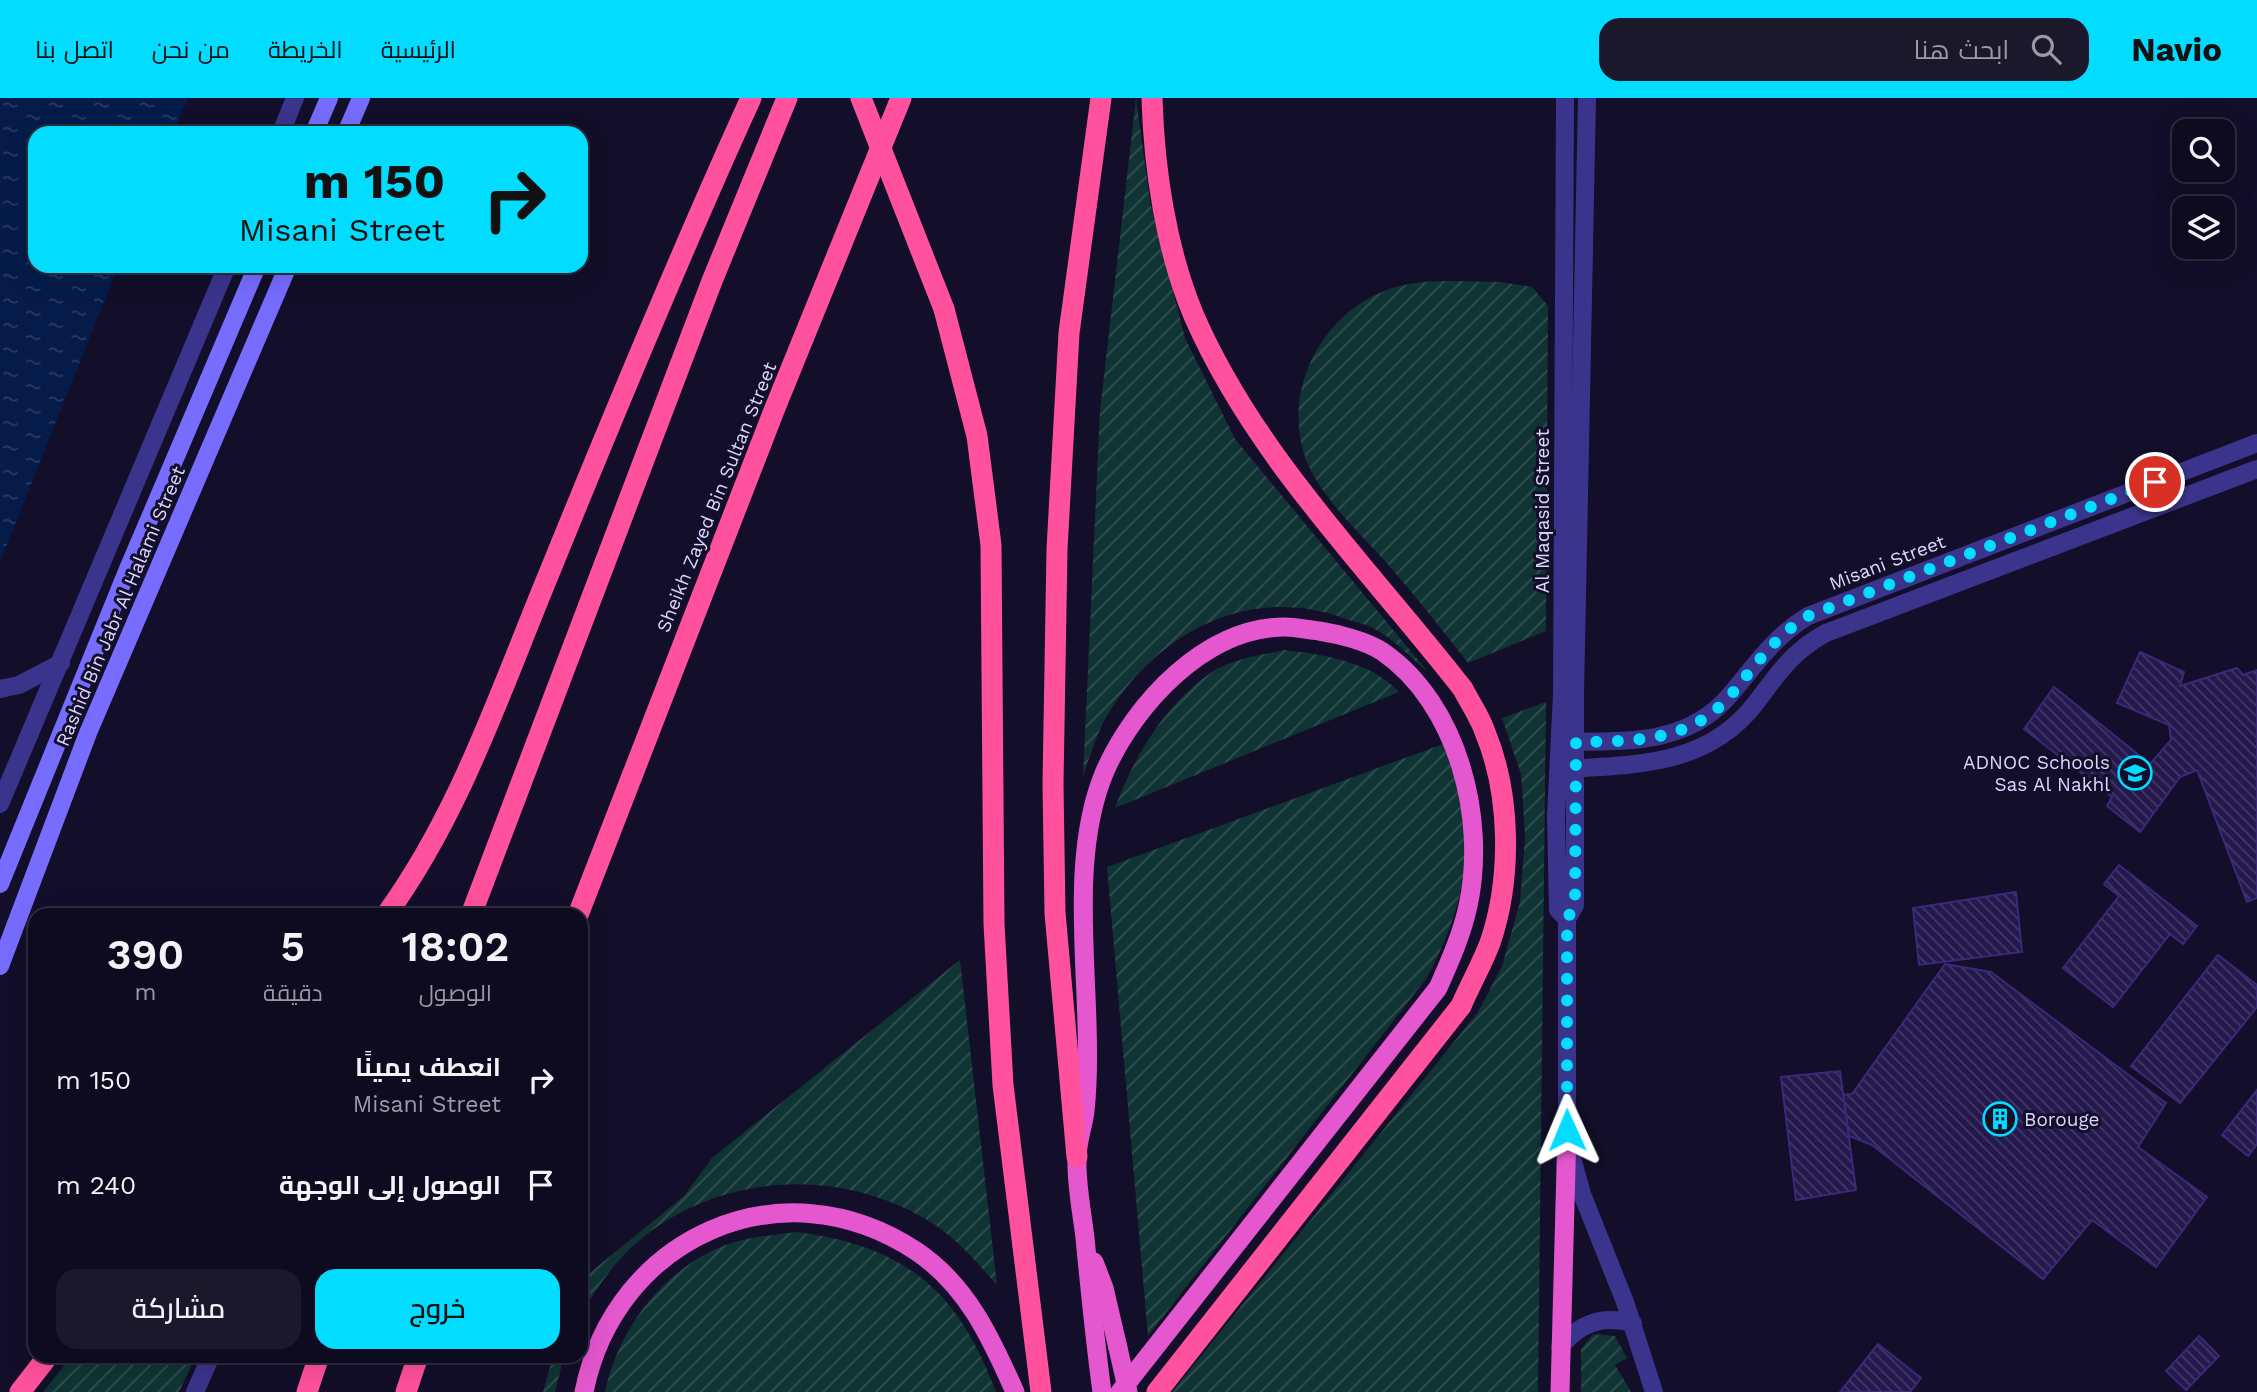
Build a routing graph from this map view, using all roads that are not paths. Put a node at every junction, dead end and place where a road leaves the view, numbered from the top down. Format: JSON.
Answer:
{"nodes":[{"id":1,"x":295,"y":98,"type":"edge"},
{"id":2,"x":329,"y":98,"type":"edge"},
{"id":3,"x":361,"y":98,"type":"edge"},
{"id":4,"x":751,"y":98,"type":"edge"},
{"id":5,"x":787,"y":98,"type":"edge"},
{"id":6,"x":861,"y":98,"type":"edge"},
{"id":7,"x":901,"y":98,"type":"edge"},
{"id":8,"x":1101,"y":98,"type":"edge"},
{"id":9,"x":1152,"y":98,"type":"edge"},
{"id":10,"x":1565,"y":98,"type":"edge"},
{"id":11,"x":1587,"y":98,"type":"edge"},
{"id":12,"x":284,"y":126,"type":"edge"},
{"id":13,"x":317,"y":126,"type":"edge"},
{"id":14,"x":349,"y":126,"type":"edge"},
{"id":15,"x":224,"y":273,"type":"edge"},
{"id":16,"x":254,"y":273,"type":"edge"},
{"id":17,"x":285,"y":273,"type":"edge"},
{"id":18,"x":2257,"y":443,"type":"edge"},
{"id":19,"x":2257,"y":469,"type":"edge"},
{"id":20,"x":2083,"y":509,"type":"junction"},
{"id":21,"x":2092,"y":532,"type":"junction"},
{"id":22,"x":1570,"y":539,"type":"junction"},
{"id":23,"x":61,"y":663,"type":"junction"},
{"id":24,"x":0,"y":689,"type":"edge"},
{"id":25,"x":1568,"y":742,"type":"junction"},
{"id":26,"x":1568,"y":768,"type":"junction"},
{"id":27,"x":2,"y":787,"type":"edge"},
{"id":28,"x":0,"y":884,"type":"edge"},
{"id":29,"x":391,"y":908,"type":"edge"},
{"id":30,"x":474,"y":908,"type":"edge"},
{"id":31,"x":581,"y":908,"type":"edge"},
{"id":32,"x":0,"y":966,"type":"edge"},
{"id":33,"x":1567,"y":1130,"type":"junction"},
{"id":34,"x":1077,"y":1157,"type":"junction"},
{"id":35,"x":1085,"y":1240,"type":"junction"},
{"id":36,"x":1633,"y":1323,"type":"junction"},
{"id":37,"x":1560,"y":1347,"type":"junction"},
{"id":38,"x":43,"y":1363,"type":"edge"},
{"id":39,"x":208,"y":1363,"type":"edge"},
{"id":40,"x":316,"y":1363,"type":"edge"},
{"id":41,"x":416,"y":1363,"type":"edge"},
{"id":42,"x":20,"y":1392,"type":"edge"},
{"id":43,"x":195,"y":1392,"type":"edge"},
{"id":44,"x":307,"y":1392,"type":"edge"},
{"id":45,"x":406,"y":1392,"type":"edge"},
{"id":46,"x":584,"y":1392,"type":"edge"},
{"id":47,"x":1015,"y":1392,"type":"edge"},
{"id":48,"x":1041,"y":1392,"type":"edge"},
{"id":49,"x":1102,"y":1392,"type":"edge"},
{"id":50,"x":1121,"y":1392,"type":"edge"},
{"id":51,"x":1128,"y":1392,"type":"edge"},
{"id":52,"x":1157,"y":1392,"type":"edge"},
{"id":53,"x":1560,"y":1392,"type":"edge"},
{"id":54,"x":1654,"y":1392,"type":"edge"}],
"edges":[{"from":1,"to":12,"type":"street"},
{"from":2,"to":13,"type":"main road"},
{"from":3,"to":14,"type":"main road"},
{"from":4,"to":29,"type":"highway"},
{"from":5,"to":30,"type":"highway"},
{"from":6,"to":48,"type":"highway","bridge":true},
{"from":7,"to":31,"type":"highway","name":"Sheikh Zayed Bin Sultan Street"},
{"from":8,"to":34,"type":"highway"},
{"from":9,"to":52,"type":"highway"},
{"from":10,"to":22,"type":"street","name":"Al Maqasid Street"},
{"from":11,"to":22,"type":"street","name":"Al Maqasid Street"},
{"from":15,"to":23,"type":"street"},
{"from":16,"to":28,"type":"main road","name":"Rashid Bin Jabr Al Halami Street"},
{"from":17,"to":32,"type":"main road","name":"Rashid Bin Jabr Al Halami Street"},
{"from":18,"to":20,"type":"street","name":"Misani Street"},
{"from":19,"to":21,"type":"street"},
{"from":20,"to":21,"type":"street"},
{"from":20,"to":25,"type":"street","name":"Misani Street"},
{"from":21,"to":26,"type":"street"},
{"from":22,"to":25,"type":"street","name":"Al Maqasid Street"},
{"from":23,"to":24,"type":"street"},
{"from":23,"to":27,"type":"street"},
{"from":25,"to":26,"type":"street","name":"Al Maqasid Street"},
{"from":26,"to":33,"type":"street","name":"Al Maqasid Street"},
{"from":33,"to":36,"type":"street","name":"Al Maqasid Street"},
{"from":33,"to":37,"type":"highway"},
{"from":34,"to":35,"type":"highway"},
{"from":34,"to":50,"type":"highway"},
{"from":35,"to":49,"type":"highway"},
{"from":35,"to":51,"type":"highway","bridge":true},
{"from":36,"to":37,"type":"street"},
{"from":36,"to":54,"type":"street","name":"Al Maqasid Street"},
{"from":37,"to":53,"type":"highway"},
{"from":38,"to":42,"type":"highway"},
{"from":39,"to":43,"type":"street"},
{"from":40,"to":44,"type":"highway"},
{"from":41,"to":45,"type":"highway"},
{"from":46,"to":47,"type":"highway"}]}
